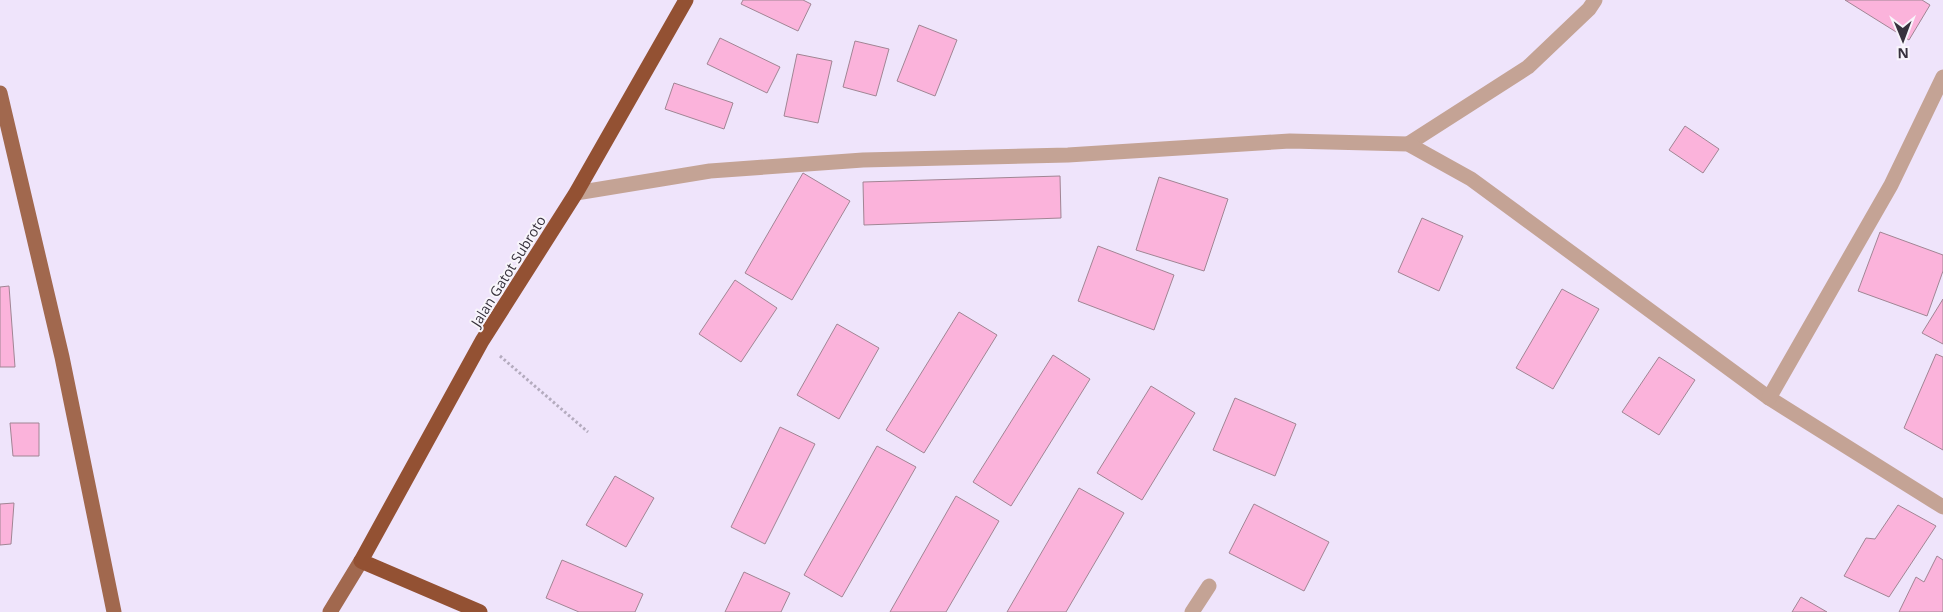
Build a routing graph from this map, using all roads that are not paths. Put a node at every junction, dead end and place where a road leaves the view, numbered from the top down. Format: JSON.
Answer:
{"nodes":[{"id":1,"x":686,"y":0,"type":"edge"},
{"id":2,"x":1595,"y":0,"type":"edge"},
{"id":3,"x":1943,"y":77,"type":"edge"},
{"id":4,"x":0,"y":94,"type":"edge"},
{"id":5,"x":1408,"y":144,"type":"junction"},
{"id":6,"x":576,"y":193,"type":"junction"},
{"id":7,"x":1770,"y":398,"type":"junction"},
{"id":8,"x":1943,"y":508,"type":"edge"},
{"id":9,"x":361,"y":561,"type":"junction"},
{"id":10,"x":1210,"y":586,"type":"dead end"},
{"id":11,"x":114,"y":612,"type":"edge"},
{"id":12,"x":330,"y":612,"type":"edge"},
{"id":13,"x":480,"y":612,"type":"edge"},
{"id":14,"x":1192,"y":612,"type":"edge"}],
"edges":[{"from":1,"to":6,"type":"highway","name":"Jalan Gatot Subroto"},
{"from":2,"to":5,"type":"street"},
{"from":3,"to":7,"type":"street"},
{"from":4,"to":11,"type":"main road"},
{"from":5,"to":6,"type":"street"},
{"from":5,"to":7,"type":"street"},
{"from":6,"to":9,"type":"highway","name":"Jalan Gatot Subroto"},
{"from":7,"to":8,"type":"street"},
{"from":9,"to":12,"type":"main road"},
{"from":9,"to":13,"type":"highway"},
{"from":10,"to":14,"type":"street"}]}
